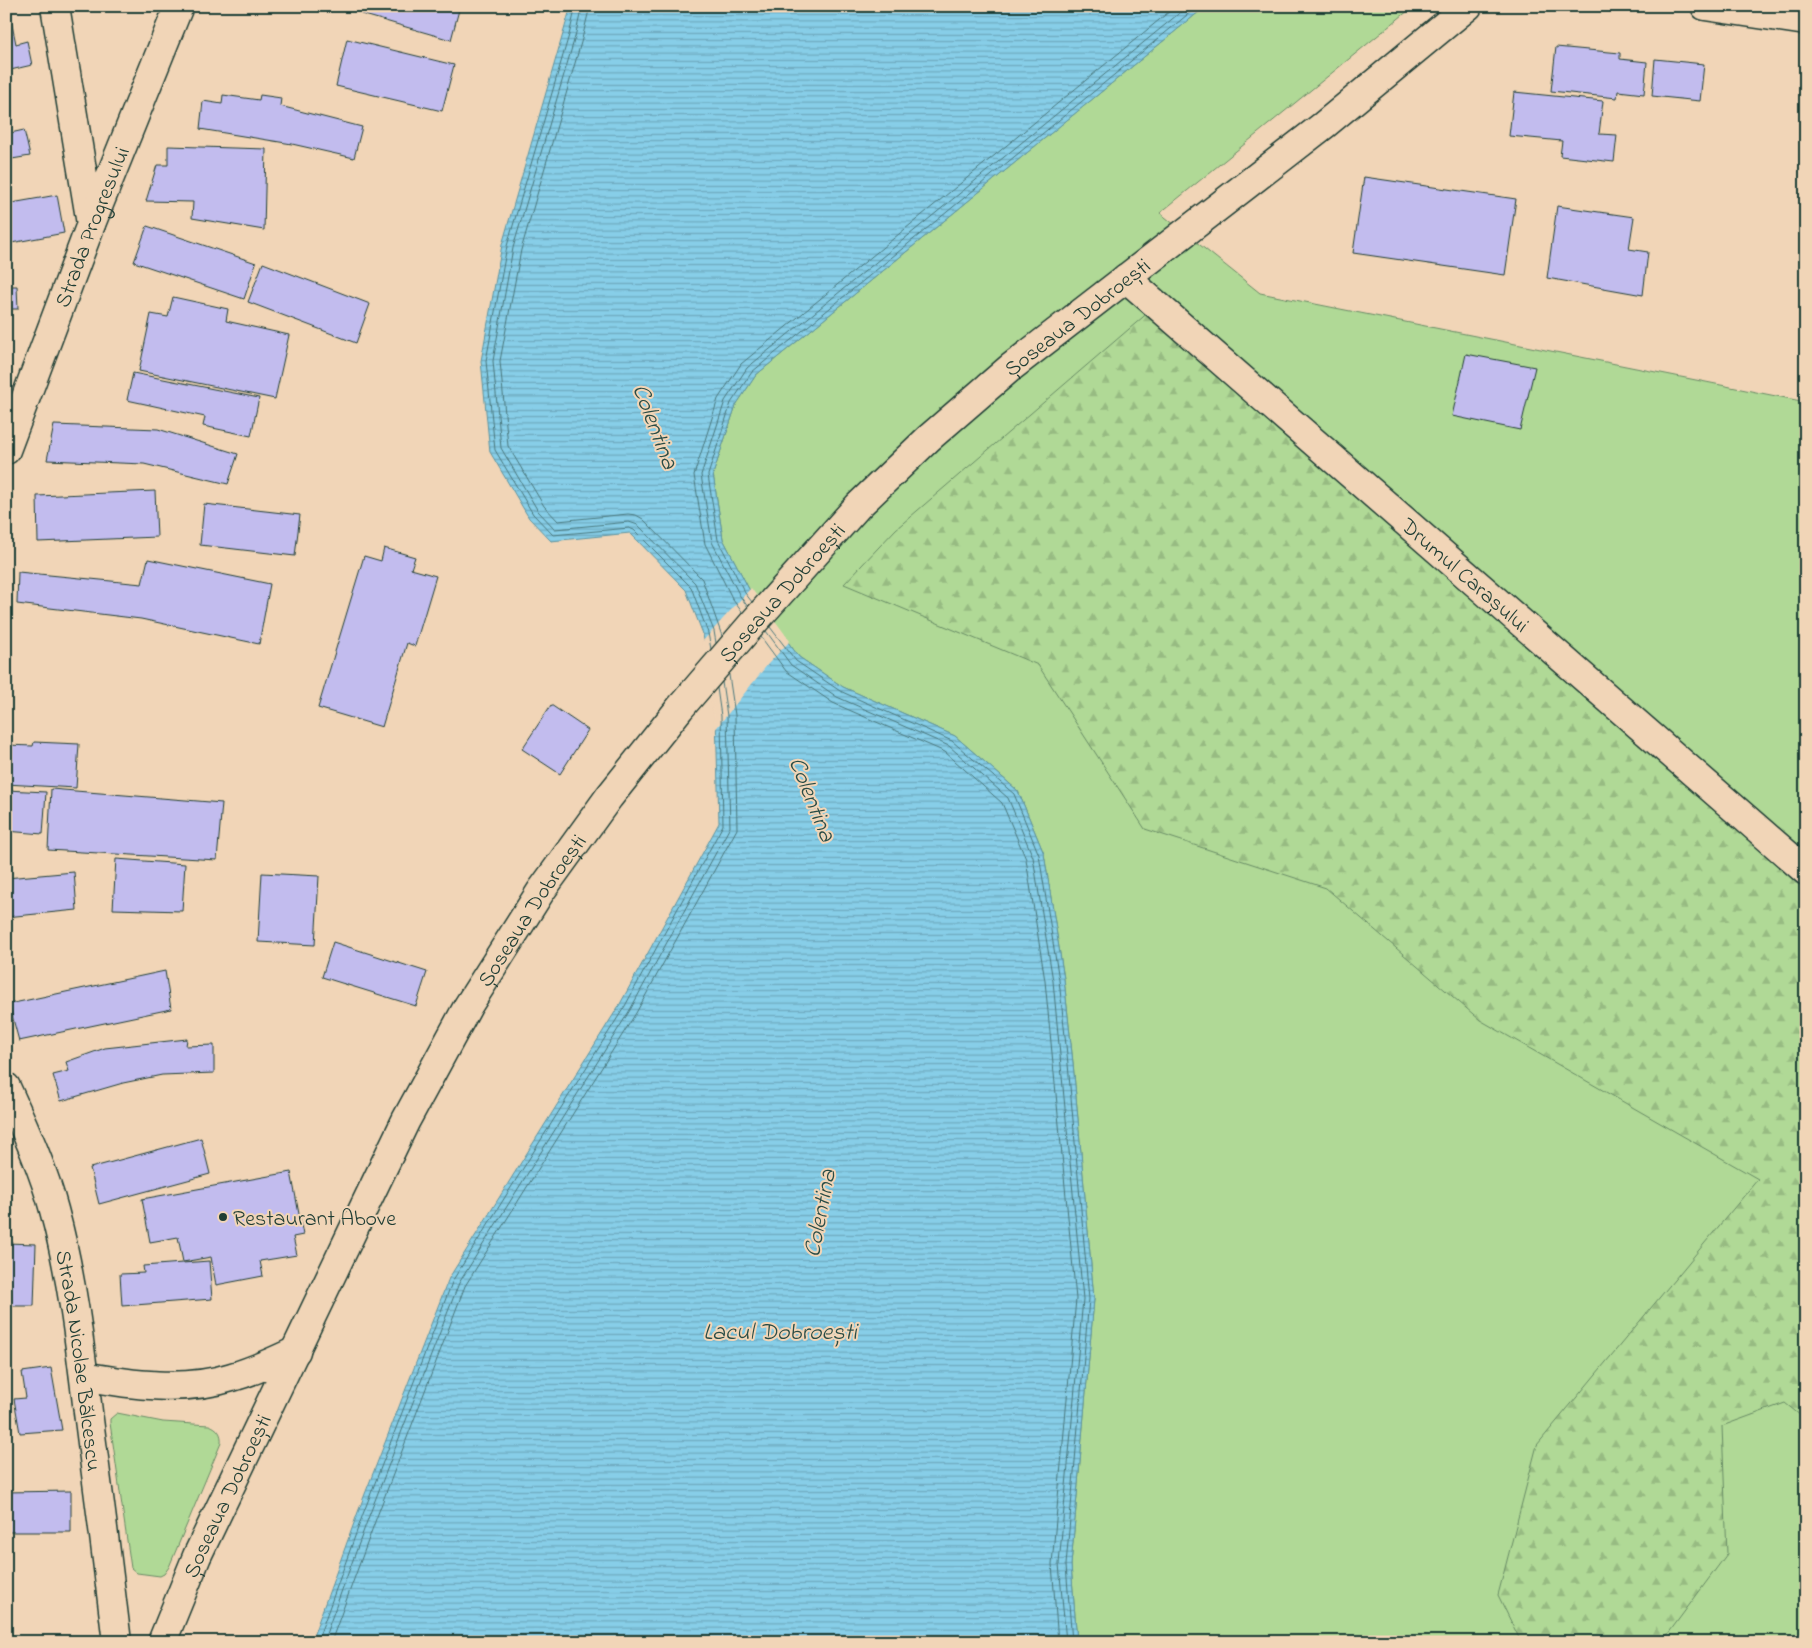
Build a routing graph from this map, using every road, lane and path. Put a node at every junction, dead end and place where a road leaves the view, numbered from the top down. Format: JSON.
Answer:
{"nodes":[{"id":1,"x":54,"y":6,"type":"edge"},
{"id":2,"x":179,"y":6,"type":"edge"},
{"id":3,"x":1468,"y":6,"type":"edge"},
{"id":4,"x":1705,"y":6,"type":"edge"},
{"id":5,"x":1806,"y":21,"type":"edge"},
{"id":6,"x":92,"y":224,"type":"junction"},
{"id":7,"x":1126,"y":278,"type":"junction"},
{"id":8,"x":6,"y":450,"type":"edge"},
{"id":9,"x":1806,"y":871,"type":"edge"},
{"id":10,"x":6,"y":1087,"type":"edge"},
{"id":11,"x":296,"y":1351,"type":"junction"},
{"id":12,"x":84,"y":1376,"type":"junction"},
{"id":13,"x":117,"y":1642,"type":"edge"},
{"id":14,"x":162,"y":1642,"type":"edge"}],
"edges":[{"from":1,"to":6,"type":"street"},
{"from":2,"to":6,"type":"street","name":"Strada Progresului"},
{"from":3,"to":7,"type":"street","name":"Șoseaua Dobroești"},
{"from":4,"to":5,"type":"street"},
{"from":6,"to":8,"type":"street","name":"Strada Progresului"},
{"from":7,"to":9,"type":"street","name":"Drumul Carașului"},
{"from":7,"to":11,"type":"street","name":"Șoseaua Dobroești"},
{"from":10,"to":12,"type":"street","name":"Strada Nicolae Bălcescu"},
{"from":11,"to":12,"type":"street"},
{"from":11,"to":14,"type":"street","name":"Șoseaua Dobroești"},
{"from":12,"to":13,"type":"street","name":"Strada Nicolae Bălcescu"}]}
